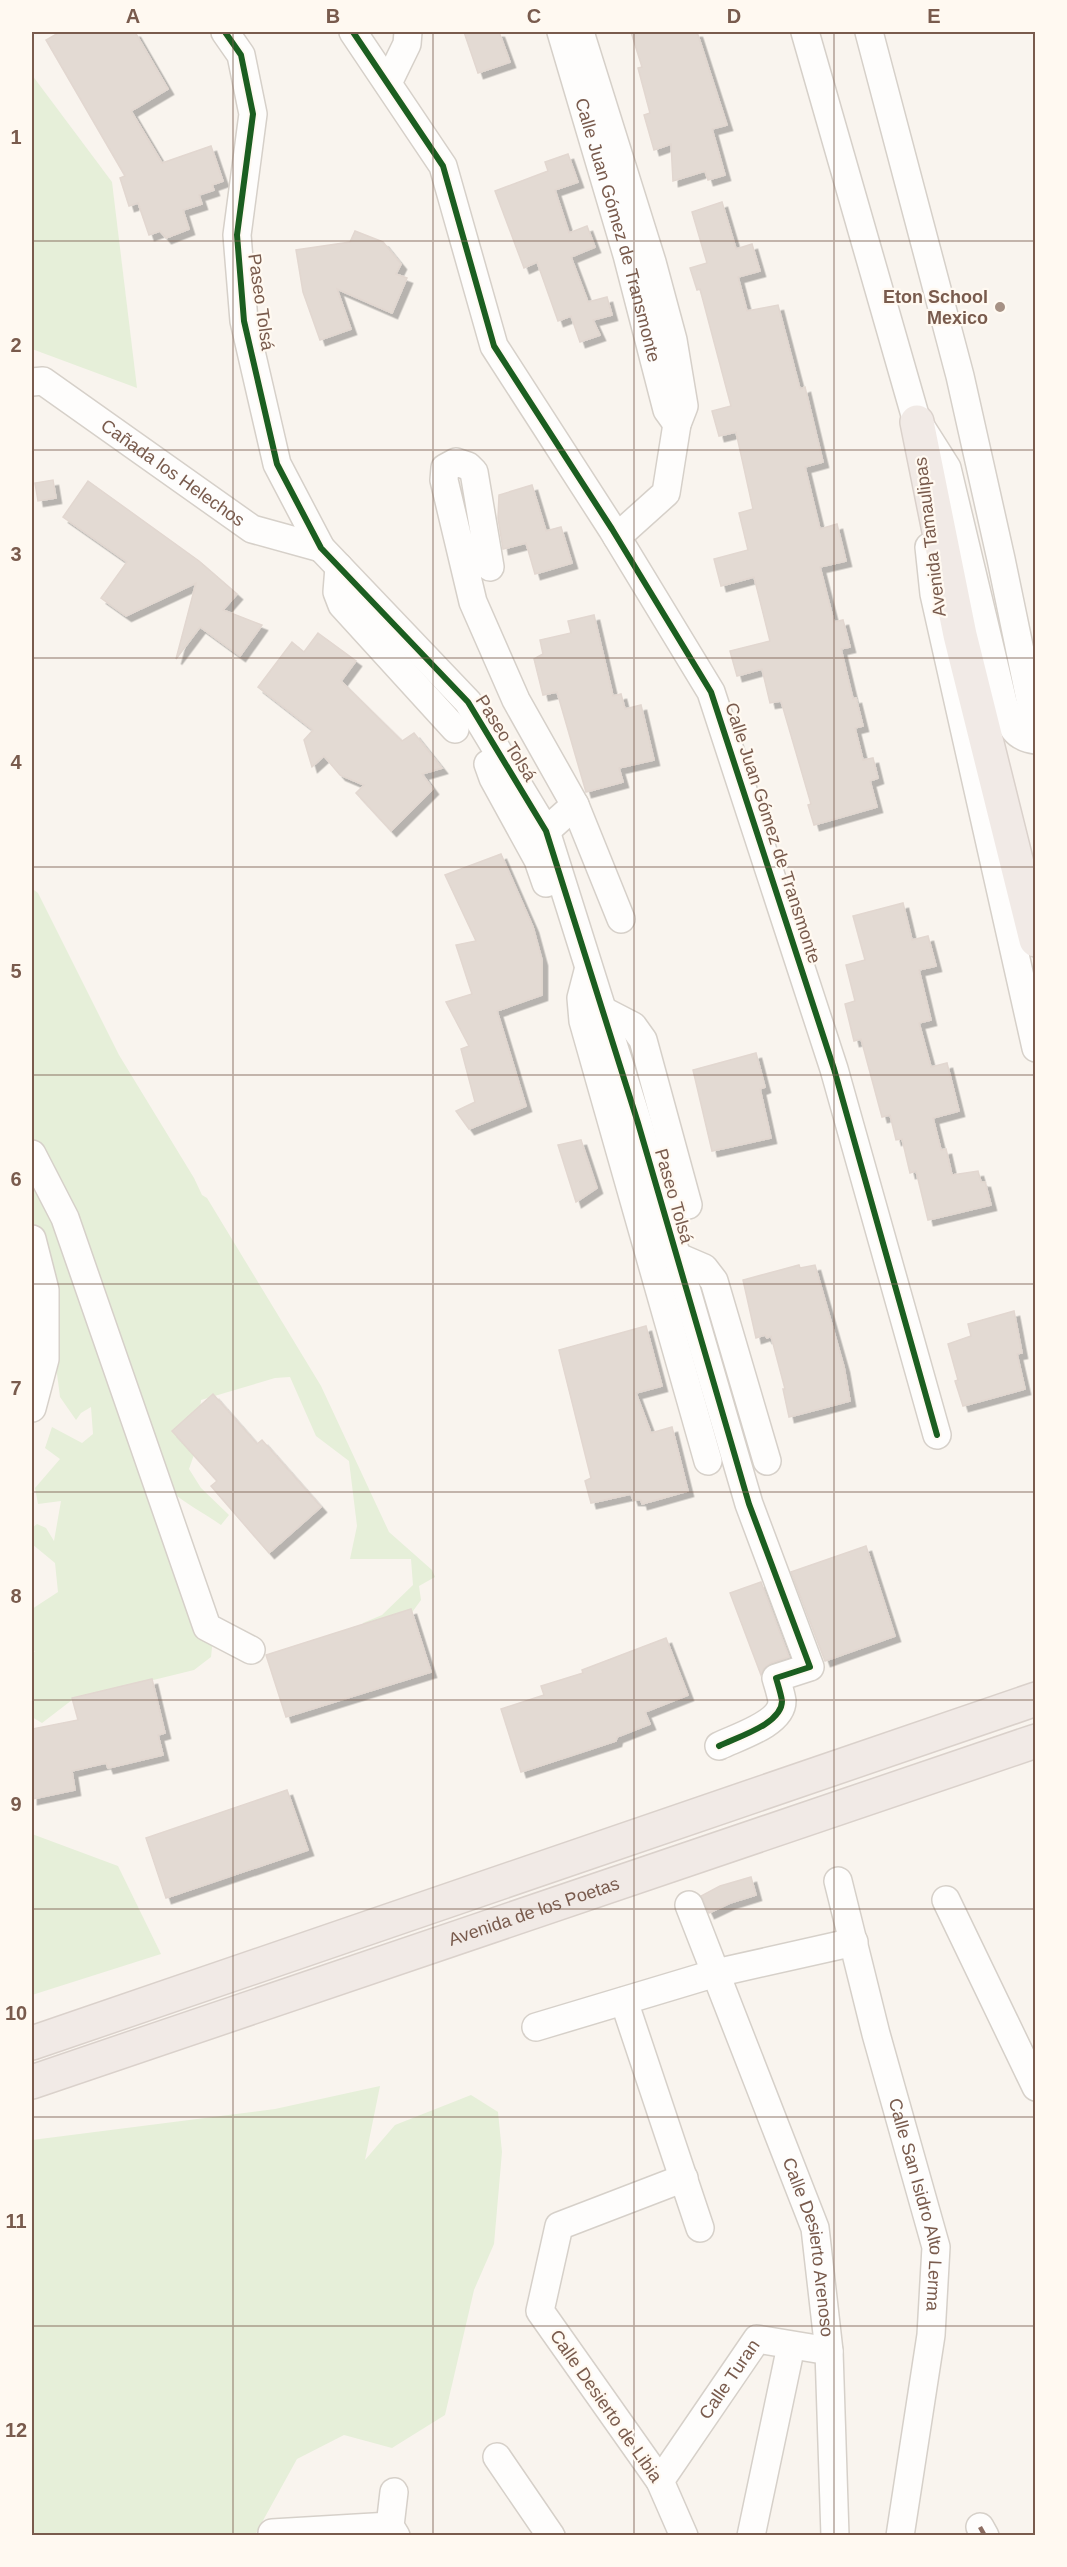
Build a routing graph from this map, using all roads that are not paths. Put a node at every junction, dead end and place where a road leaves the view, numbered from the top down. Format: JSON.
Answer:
{"nodes":[{"id":1,"x":225,"y":32,"type":"edge"},
{"id":2,"x":353,"y":32,"type":"edge"},
{"id":3,"x":408,"y":32,"type":"edge"},
{"id":4,"x":561,"y":32,"type":"edge"},
{"id":5,"x":580,"y":32,"type":"edge"},
{"id":6,"x":805,"y":32,"type":"edge"},
{"id":7,"x":869,"y":32,"type":"edge"},
{"id":8,"x":388,"y":83,"type":"junction"},
{"id":9,"x":662,"y":343,"type":"junction"},
{"id":10,"x":32,"y":382,"type":"edge"},
{"id":11,"x":917,"y":422,"type":"junction"},
{"id":12,"x":617,"y":537,"type":"junction"},
{"id":13,"x":330,"y":558,"type":"junction"},
{"id":14,"x":490,"y":567,"type":"dead end"},
{"id":15,"x":483,"y":727,"type":"junction"},
{"id":16,"x":1035,"y":728,"type":"edge"},
{"id":17,"x":455,"y":729,"type":"dead end"},
{"id":18,"x":1035,"y":740,"type":"edge"},
{"id":19,"x":575,"y":805,"type":"junction"},
{"id":20,"x":546,"y":831,"type":"junction"},
{"id":21,"x":621,"y":919,"type":"dead end"},
{"id":22,"x":1035,"y":940,"type":"edge"},
{"id":23,"x":569,"y":942,"type":"dead end"},
{"id":24,"x":589,"y":967,"type":"junction"},
{"id":25,"x":602,"y":1010,"type":"junction"},
{"id":26,"x":1035,"y":1048,"type":"edge"},
{"id":27,"x":32,"y":1154,"type":"edge"},
{"id":28,"x":688,"y":1205,"type":"dead end"},
{"id":29,"x":32,"y":1239,"type":"edge"},
{"id":30,"x":676,"y":1256,"type":"junction"},
{"id":31,"x":32,"y":1408,"type":"edge"},
{"id":32,"x":936,"y":1435,"type":"dead end"},
{"id":33,"x":708,"y":1461,"type":"dead end"},
{"id":34,"x":767,"y":1461,"type":"dead end"},
{"id":35,"x":251,"y":1650,"type":"dead end"},
{"id":36,"x":1024,"y":1704,"type":"edge"},
{"id":37,"x":1035,"y":1741,"type":"edge"},
{"id":38,"x":719,"y":1746,"type":"dead end"},
{"id":39,"x":838,"y":1881,"type":"dead end"},
{"id":40,"x":946,"y":1900,"type":"dead end"},
{"id":41,"x":689,"y":1905,"type":"dead end"},
{"id":42,"x":854,"y":1942,"type":"junction"},
{"id":43,"x":716,"y":1973,"type":"junction"},
{"id":44,"x":624,"y":2001,"type":"junction"},
{"id":45,"x":536,"y":2027,"type":"dead end"},
{"id":46,"x":32,"y":2043,"type":"edge"},
{"id":47,"x":32,"y":2082,"type":"edge"},
{"id":48,"x":1035,"y":2087,"type":"edge"},
{"id":49,"x":684,"y":2178,"type":"junction"},
{"id":50,"x":700,"y":2228,"type":"dead end"},
{"id":51,"x":791,"y":2346,"type":"junction"},
{"id":52,"x":829,"y":2351,"type":"junction"},
{"id":53,"x":497,"y":2457,"type":"dead end"},
{"id":54,"x":660,"y":2481,"type":"junction"},
{"id":55,"x":394,"y":2492,"type":"dead end"},
{"id":56,"x":393,"y":2531,"type":"edge"},
{"id":57,"x":272,"y":2533,"type":"dead end"},
{"id":58,"x":748,"y":2534,"type":"edge"},
{"id":59,"x":551,"y":2535,"type":"edge"},
{"id":60,"x":684,"y":2535,"type":"edge"},
{"id":61,"x":835,"y":2535,"type":"edge"},
{"id":62,"x":900,"y":2535,"type":"edge"}],
"edges":[{"from":1,"to":13,"type":"street","name":"Paseo Tolsá"},
{"from":2,"to":8,"type":"street","name":"Calle Juan Gómez de Transmonte"},
{"from":3,"to":8,"type":"street"},
{"from":4,"to":9,"type":"street","name":"Calle Juan Gómez de Transmonte"},
{"from":5,"to":9,"type":"street","name":"Calle Juan Gómez de Transmonte"},
{"from":6,"to":11,"type":"street","name":"Avenida Tamaulipas"},
{"from":7,"to":16,"type":"street"},
{"from":8,"to":12,"type":"street","name":"Calle Juan Gómez de Transmonte"},
{"from":9,"to":12,"type":"street","name":"Calle Juan Gómez de Transmonte"},
{"from":10,"to":13,"type":"street","name":"Cañada los Helechos"},
{"from":11,"to":18,"type":"street"},
{"from":11,"to":22,"type":"highway"},
{"from":11,"to":26,"type":"street","name":"Avenida Tamaulipas"},
{"from":12,"to":32,"type":"street","name":"Calle Juan Gómez de Transmonte"},
{"from":13,"to":15,"type":"street","name":"Paseo Tolsá"},
{"from":13,"to":17,"type":"street"},
{"from":14,"to":19,"type":"street"},
{"from":15,"to":20,"type":"street","name":"Paseo Tolsá"},
{"from":15,"to":23,"type":"street"},
{"from":19,"to":20,"type":"street"},
{"from":19,"to":21,"type":"street"},
{"from":20,"to":24,"type":"street","name":"Paseo Tolsá"},
{"from":24,"to":25,"type":"street","name":"Paseo Tolsá"},
{"from":24,"to":33,"type":"street"},
{"from":25,"to":28,"type":"street"},
{"from":25,"to":30,"type":"street","name":"Paseo Tolsá"},
{"from":27,"to":35,"type":"street"},
{"from":29,"to":31,"type":"street"},
{"from":30,"to":34,"type":"street"},
{"from":30,"to":38,"type":"street","name":"Paseo Tolsá"},
{"from":36,"to":46,"type":"highway","name":"Avenida de los Poetas"},
{"from":37,"to":47,"type":"highway","name":"Avenida de los Poetas"},
{"from":39,"to":42,"type":"street","name":"Calle San Isidro Alto Lerma"},
{"from":40,"to":48,"type":"street"},
{"from":41,"to":43,"type":"street","name":"Calle Desierto Arenoso"},
{"from":42,"to":43,"type":"street"},
{"from":42,"to":62,"type":"street","name":"Calle San Isidro Alto Lerma"},
{"from":43,"to":44,"type":"street"},
{"from":43,"to":52,"type":"street","name":"Calle Desierto Arenoso"},
{"from":44,"to":45,"type":"street"},
{"from":44,"to":49,"type":"street"},
{"from":49,"to":50,"type":"street"},
{"from":49,"to":54,"type":"street","name":"Calle Desierto de Libia"},
{"from":51,"to":52,"type":"street","name":"Calle Turan"},
{"from":51,"to":54,"type":"street","name":"Calle Turan"},
{"from":51,"to":58,"type":"street"},
{"from":52,"to":61,"type":"street","name":"Calle Desierto Arenoso"},
{"from":53,"to":59,"type":"street"},
{"from":54,"to":60,"type":"street","name":"Calle Desierto de Libia"},
{"from":55,"to":56,"type":"street"},
{"from":56,"to":57,"type":"street"}]}
